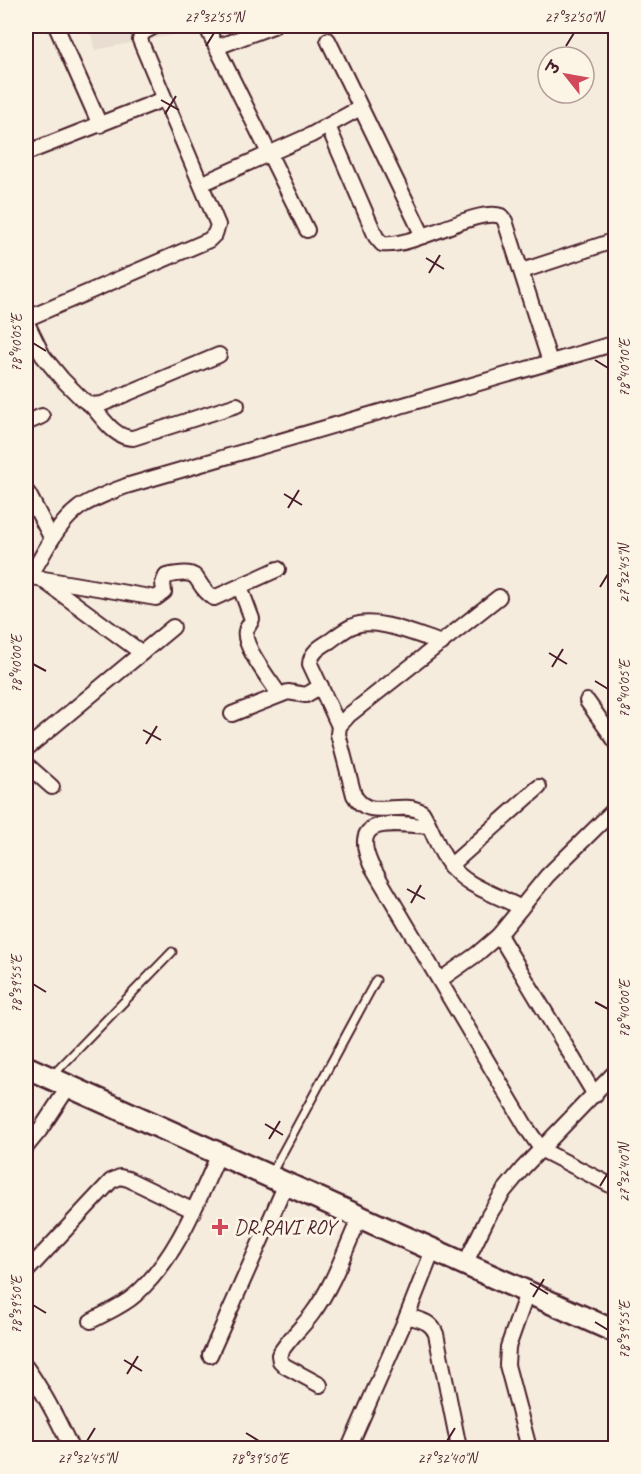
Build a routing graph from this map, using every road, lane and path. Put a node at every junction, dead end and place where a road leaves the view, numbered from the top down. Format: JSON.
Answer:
{"nodes":[{"id":1,"x":56,"y":26,"type":"edge"},
{"id":2,"x":155,"y":26,"type":"edge"},
{"id":3,"x":206,"y":26,"type":"edge"},
{"id":4,"x":273,"y":26,"type":"edge"},
{"id":5,"x":328,"y":40,"type":"dead end"},
{"id":6,"x":217,"y":47,"type":"junction"},
{"id":7,"x":164,"y":99,"type":"junction"},
{"id":8,"x":360,"y":108,"type":"junction"},
{"id":9,"x":100,"y":125,"type":"junction"},
{"id":10,"x":328,"y":126,"type":"junction"},
{"id":11,"x":26,"y":153,"type":"edge"},
{"id":12,"x":269,"y":154,"type":"junction"},
{"id":13,"x":201,"y":184,"type":"junction"},
{"id":14,"x":307,"y":230,"type":"dead end"},
{"id":15,"x":423,"y":236,"type":"junction"},
{"id":16,"x":615,"y":240,"type":"edge"},
{"id":17,"x":522,"y":271,"type":"junction"},
{"id":18,"x":26,"y":320,"type":"edge"},
{"id":19,"x":615,"y":343,"type":"edge"},
{"id":20,"x":219,"y":355,"type":"dead end"},
{"id":21,"x":550,"y":362,"type":"junction"},
{"id":22,"x":92,"y":405,"type":"junction"},
{"id":23,"x":237,"y":405,"type":"dead end"},
{"id":24,"x":42,"y":416,"type":"dead end"},
{"id":25,"x":26,"y":423,"type":"edge"},
{"id":26,"x":26,"y":491,"type":"edge"},
{"id":27,"x":52,"y":539,"type":"junction"},
{"id":28,"x":278,"y":569,"type":"dead end"},
{"id":29,"x":31,"y":579,"type":"edge"},
{"id":30,"x":240,"y":587,"type":"junction"},
{"id":31,"x":500,"y":597,"type":"dead end"},
{"id":32,"x":173,"y":627,"type":"dead end"},
{"id":33,"x":442,"y":643,"type":"junction"},
{"id":34,"x":142,"y":653,"type":"junction"},
{"id":35,"x":321,"y":686,"type":"junction"},
{"id":36,"x":279,"y":694,"type":"junction"},
{"id":37,"x":587,"y":701,"type":"dead end"},
{"id":38,"x":232,"y":714,"type":"dead end"},
{"id":39,"x":339,"y":726,"type":"junction"},
{"id":40,"x":615,"y":742,"type":"edge"},
{"id":41,"x":26,"y":749,"type":"edge"},
{"id":42,"x":26,"y":764,"type":"edge"},
{"id":43,"x":52,"y":787,"type":"dead end"},
{"id":44,"x":539,"y":787,"type":"dead end"},
{"id":45,"x":615,"y":808,"type":"edge"},
{"id":46,"x":429,"y":826,"type":"junction"},
{"id":47,"x":450,"y":866,"type":"junction"},
{"id":48,"x":521,"y":908,"type":"junction"},
{"id":49,"x":499,"y":935,"type":"junction"},
{"id":50,"x":172,"y":952,"type":"dead end"},
{"id":51,"x":376,"y":980,"type":"dead end"},
{"id":52,"x":440,"y":980,"type":"junction"},
{"id":53,"x":26,"y":1067,"type":"edge"},
{"id":54,"x":615,"y":1071,"type":"edge"},
{"id":55,"x":60,"y":1082,"type":"junction"},
{"id":56,"x":595,"y":1095,"type":"junction"},
{"id":57,"x":26,"y":1147,"type":"edge"},
{"id":58,"x":542,"y":1150,"type":"junction"},
{"id":59,"x":219,"y":1154,"type":"junction"},
{"id":60,"x":278,"y":1180,"type":"junction"},
{"id":61,"x":615,"y":1188,"type":"edge"},
{"id":62,"x":192,"y":1210,"type":"junction"},
{"id":63,"x":360,"y":1217,"type":"junction"},
{"id":64,"x":433,"y":1250,"type":"junction"},
{"id":65,"x":465,"y":1264,"type":"junction"},
{"id":66,"x":26,"y":1272,"type":"edge"},
{"id":67,"x":527,"y":1293,"type":"junction"},
{"id":68,"x":407,"y":1316,"type":"junction"},
{"id":69,"x":91,"y":1321,"type":"dead end"},
{"id":70,"x":615,"y":1332,"type":"edge"},
{"id":71,"x":210,"y":1355,"type":"dead end"},
{"id":72,"x":26,"y":1367,"type":"edge"},
{"id":73,"x":321,"y":1385,"type":"dead end"},
{"id":74,"x":70,"y":1449,"type":"edge"},
{"id":75,"x":349,"y":1449,"type":"edge"},
{"id":76,"x":459,"y":1449,"type":"edge"},
{"id":77,"x":529,"y":1449,"type":"edge"}],
"edges":[{"from":1,"to":9,"type":"street"},
{"from":2,"to":7,"type":"street"},
{"from":3,"to":6,"type":"street"},
{"from":4,"to":6,"type":"street"},
{"from":5,"to":8,"type":"street"},
{"from":6,"to":12,"type":"street"},
{"from":7,"to":9,"type":"street"},
{"from":7,"to":13,"type":"street"},
{"from":8,"to":10,"type":"street"},
{"from":8,"to":15,"type":"street"},
{"from":9,"to":11,"type":"street"},
{"from":10,"to":12,"type":"street"},
{"from":10,"to":15,"type":"street"},
{"from":12,"to":13,"type":"street"},
{"from":12,"to":14,"type":"street"},
{"from":13,"to":18,"type":"street"},
{"from":15,"to":17,"type":"street"},
{"from":16,"to":17,"type":"street"},
{"from":17,"to":21,"type":"street"},
{"from":18,"to":22,"type":"street"},
{"from":19,"to":21,"type":"street"},
{"from":20,"to":22,"type":"street"},
{"from":21,"to":27,"type":"street"},
{"from":22,"to":23,"type":"street"},
{"from":24,"to":25,"type":"street"},
{"from":26,"to":27,"type":"street"},
{"from":27,"to":29,"type":"street"},
{"from":28,"to":30,"type":"street"},
{"from":29,"to":30,"type":"street"},
{"from":29,"to":34,"type":"street"},
{"from":30,"to":36,"type":"street"},
{"from":31,"to":33,"type":"street"},
{"from":32,"to":34,"type":"street"},
{"from":33,"to":35,"type":"street"},
{"from":33,"to":39,"type":"street"},
{"from":34,"to":41,"type":"street"},
{"from":35,"to":36,"type":"street"},
{"from":35,"to":39,"type":"street"},
{"from":36,"to":38,"type":"street"},
{"from":37,"to":40,"type":"street"},
{"from":39,"to":46,"type":"street"},
{"from":42,"to":43,"type":"street"},
{"from":44,"to":47,"type":"street"},
{"from":45,"to":48,"type":"street"},
{"from":46,"to":47,"type":"street"},
{"from":46,"to":52,"type":"street"},
{"from":47,"to":48,"type":"street"},
{"from":48,"to":49,"type":"street"},
{"from":49,"to":52,"type":"street"},
{"from":49,"to":56,"type":"street"},
{"from":50,"to":55,"type":"lane"},
{"from":51,"to":60,"type":"lane"},
{"from":52,"to":58,"type":"street"},
{"from":53,"to":55,"type":"main road"},
{"from":54,"to":56,"type":"street"},
{"from":55,"to":57,"type":"street"},
{"from":55,"to":59,"type":"main road"},
{"from":56,"to":58,"type":"street"},
{"from":58,"to":61,"type":"street"},
{"from":58,"to":65,"type":"street"},
{"from":59,"to":60,"type":"main road"},
{"from":59,"to":62,"type":"street"},
{"from":60,"to":63,"type":"main road"},
{"from":60,"to":71,"type":"street"},
{"from":62,"to":66,"type":"street"},
{"from":62,"to":69,"type":"street"},
{"from":63,"to":64,"type":"main road"},
{"from":63,"to":73,"type":"street"},
{"from":64,"to":65,"type":"main road"},
{"from":64,"to":68,"type":"street"},
{"from":65,"to":67,"type":"main road"},
{"from":67,"to":70,"type":"main road"},
{"from":67,"to":77,"type":"street"},
{"from":68,"to":75,"type":"street"},
{"from":68,"to":76,"type":"street"},
{"from":72,"to":74,"type":"street"}]}
